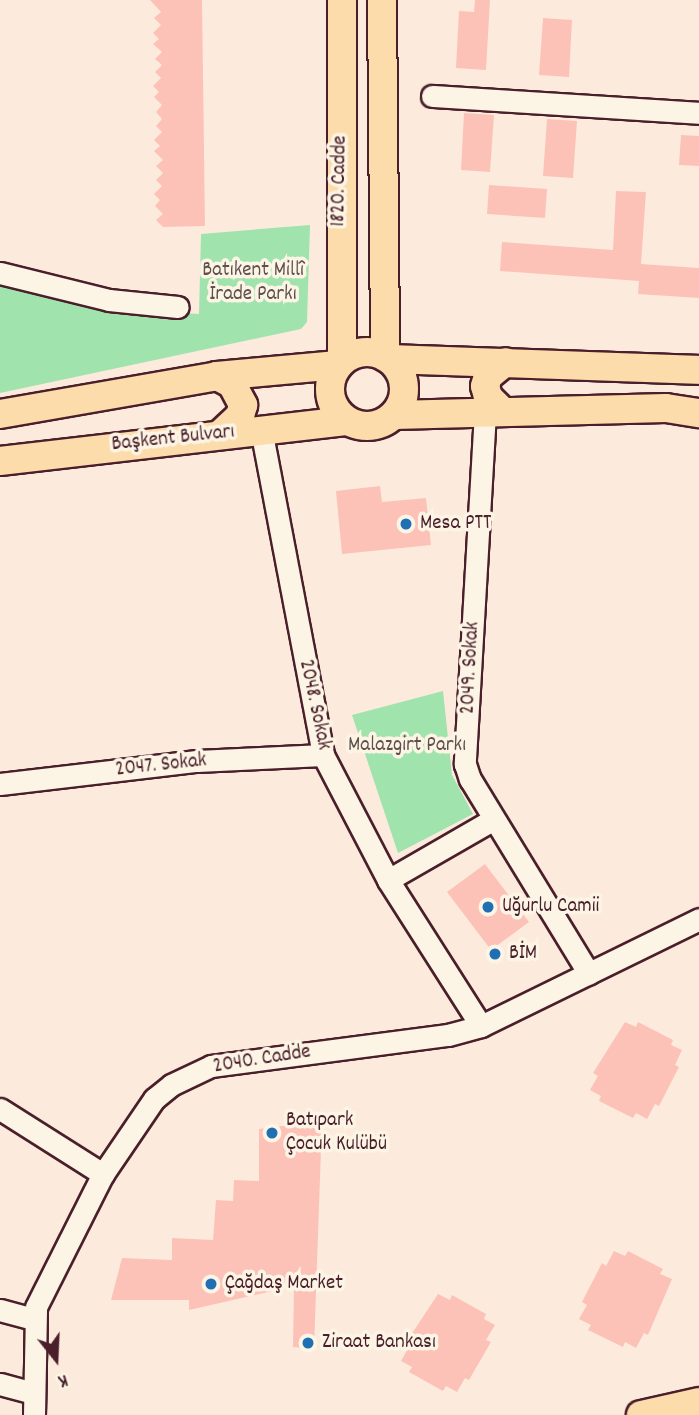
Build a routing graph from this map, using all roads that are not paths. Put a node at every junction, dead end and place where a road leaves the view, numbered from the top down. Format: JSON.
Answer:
{"nodes":[{"id":1,"x":342,"y":0,"type":"edge"},
{"id":2,"x":382,"y":0,"type":"edge"},
{"id":3,"x":432,"y":96,"type":"dead end"},
{"id":4,"x":699,"y":113,"type":"edge"},
{"id":5,"x":383,"y":263,"type":"junction"},
{"id":6,"x":339,"y":269,"type":"junction"},
{"id":7,"x":0,"y":273,"type":"edge"},
{"id":8,"x":178,"y":307,"type":"dead end"},
{"id":9,"x":387,"y":358,"type":"junction"},
{"id":10,"x":505,"y":362,"type":"junction"},
{"id":11,"x":340,"y":363,"type":"junction"},
{"id":12,"x":699,"y":370,"type":"edge"},
{"id":13,"x":217,"y":376,"type":"junction"},
{"id":14,"x":493,"y":411,"type":"junction"},
{"id":15,"x":699,"y":412,"type":"edge"},
{"id":16,"x":0,"y":414,"type":"edge"},
{"id":17,"x":394,"y":415,"type":"junction"},
{"id":18,"x":346,"y":421,"type":"junction"},
{"id":19,"x":261,"y":429,"type":"junction"},
{"id":20,"x":222,"y":433,"type":"junction"},
{"id":21,"x":0,"y":461,"type":"edge"},
{"id":22,"x":323,"y":755,"type":"junction"},
{"id":23,"x":0,"y":783,"type":"edge"},
{"id":24,"x":494,"y":819,"type":"junction"},
{"id":25,"x":388,"y":880,"type":"junction"},
{"id":26,"x":699,"y":919,"type":"edge"},
{"id":27,"x":589,"y":974,"type":"junction"},
{"id":28,"x":481,"y":1026,"type":"junction"},
{"id":29,"x":0,"y":1109,"type":"edge"},
{"id":30,"x":103,"y":1174,"type":"junction"},
{"id":31,"x":0,"y":1310,"type":"edge"},
{"id":32,"x":34,"y":1319,"type":"junction"},
{"id":33,"x":0,"y":1384,"type":"edge"},
{"id":34,"x":34,"y":1393,"type":"junction"},
{"id":35,"x":699,"y":1402,"type":"edge"},
{"id":36,"x":34,"y":1415,"type":"edge"},
{"id":37,"x":641,"y":1415,"type":"edge"}],
"edges":[{"from":1,"to":6,"type":"main road","name":"1820. Cadde"},
{"from":2,"to":5,"type":"main road","name":"1820. Cadde"},
{"from":3,"to":4,"type":"street"},
{"from":5,"to":6,"type":"main road"},
{"from":5,"to":9,"type":"main road","name":"1820. Cadde"},
{"from":6,"to":11,"type":"main road","name":"1820. Cadde"},
{"from":7,"to":8,"type":"street"},
{"from":9,"to":10,"type":"main road"},
{"from":9,"to":11,"type":"main road"},
{"from":9,"to":17,"type":"main road"},
{"from":10,"to":12,"type":"main road"},
{"from":10,"to":14,"type":"main road"},
{"from":11,"to":13,"type":"main road"},
{"from":11,"to":18,"type":"main road"},
{"from":13,"to":16,"type":"main road"},
{"from":13,"to":20,"type":"main road"},
{"from":14,"to":15,"type":"main road"},
{"from":14,"to":17,"type":"main road"},
{"from":14,"to":24,"type":"street","name":"2049. Sokak"},
{"from":17,"to":18,"type":"main road"},
{"from":18,"to":19,"type":"main road","name":"Başkent Bulvarı"},
{"from":19,"to":20,"type":"main road","name":"Başkent Bulvarı"},
{"from":19,"to":22,"type":"street","name":"2048. Sokak"},
{"from":20,"to":21,"type":"main road","name":"Başkent Bulvarı"},
{"from":22,"to":23,"type":"street","name":"2047. Sokak"},
{"from":22,"to":25,"type":"street","name":"2048. Sokak"},
{"from":24,"to":25,"type":"street"},
{"from":24,"to":27,"type":"street","name":"2049. Sokak"},
{"from":25,"to":28,"type":"street","name":"2048. Sokak"},
{"from":26,"to":27,"type":"street","name":"2040. Cadde"},
{"from":27,"to":28,"type":"street","name":"2040. Cadde"},
{"from":28,"to":30,"type":"street","name":"2040. Cadde"},
{"from":29,"to":30,"type":"street"},
{"from":30,"to":32,"type":"street","name":"2040. Cadde"},
{"from":31,"to":32,"type":"street"},
{"from":32,"to":34,"type":"street","name":"2040. Cadde"},
{"from":33,"to":34,"type":"street"},
{"from":34,"to":36,"type":"street","name":"2040. Cadde"},
{"from":35,"to":37,"type":"main road"}]}
